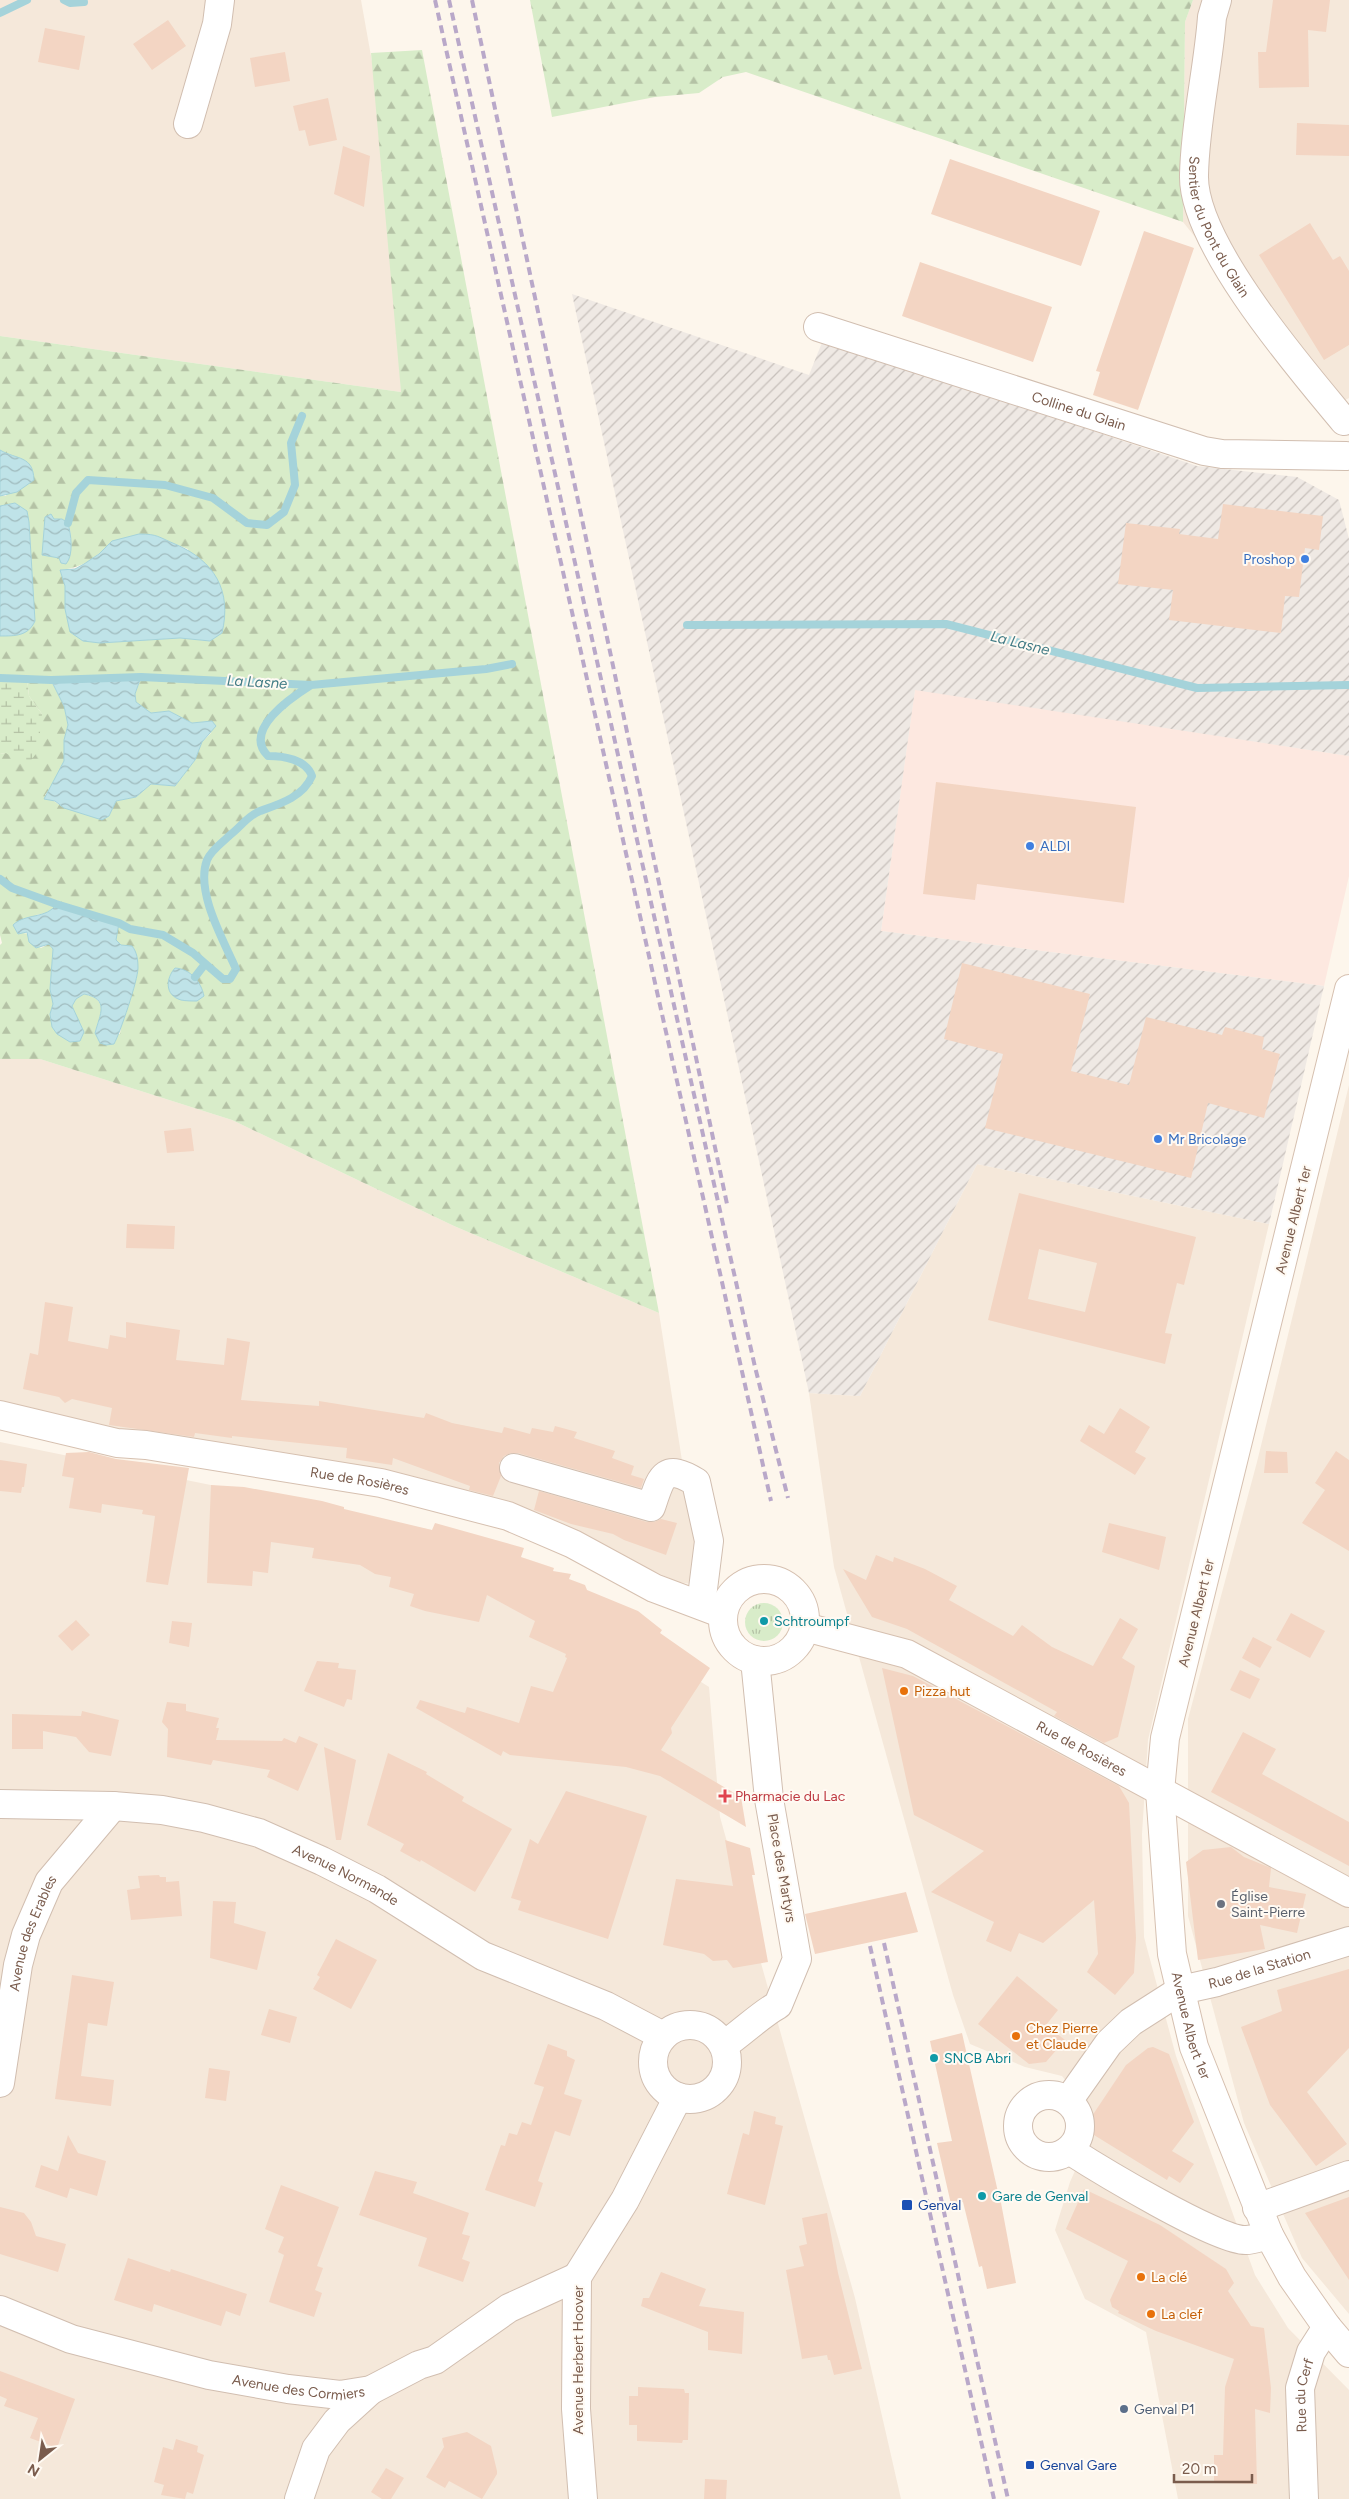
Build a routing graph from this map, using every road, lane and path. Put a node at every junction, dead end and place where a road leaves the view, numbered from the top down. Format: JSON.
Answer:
{"nodes":[{"id":1,"x":220,"y":0,"type":"edge"},
{"id":2,"x":1217,"y":0,"type":"edge"},
{"id":3,"x":188,"y":124,"type":"dead end"},
{"id":4,"x":818,"y":327,"type":"dead end"},
{"id":5,"x":1346,"y":416,"type":"edge"},
{"id":6,"x":1348,"y":460,"type":"edge"},
{"id":7,"x":1349,"y":989,"type":"edge"},
{"id":8,"x":0,"y":1415,"type":"edge"},
{"id":9,"x":514,"y":1468,"type":"dead end"},
{"id":10,"x":712,"y":1609,"type":"junction"},
{"id":11,"x":805,"y":1627,"type":"junction"},
{"id":12,"x":755,"y":1660,"type":"junction"},
{"id":13,"x":1160,"y":1791,"type":"junction"},
{"id":14,"x":0,"y":1804,"type":"edge"},
{"id":15,"x":113,"y":1806,"type":"junction"},
{"id":16,"x":1349,"y":1893,"type":"edge"},
{"id":17,"x":1349,"y":1942,"type":"edge"},
{"id":18,"x":1181,"y":1990,"type":"junction"},
{"id":19,"x":663,"y":2036,"type":"junction"},
{"id":20,"x":724,"y":2045,"type":"junction"},
{"id":21,"x":0,"y":2083,"type":"edge"},
{"id":22,"x":678,"y":2097,"type":"junction"},
{"id":23,"x":1068,"y":2101,"type":"junction"},
{"id":24,"x":1069,"y":2150,"type":"junction"},
{"id":25,"x":1349,"y":2175,"type":"edge"},
{"id":26,"x":1257,"y":2208,"type":"junction"},
{"id":27,"x":1269,"y":2235,"type":"junction"},
{"id":28,"x":577,"y":2277,"type":"junction"},
{"id":29,"x":0,"y":2310,"type":"edge"},
{"id":30,"x":1327,"y":2327,"type":"junction"},
{"id":31,"x":1349,"y":2353,"type":"edge"},
{"id":32,"x":371,"y":2390,"type":"junction"},
{"id":33,"x":299,"y":2499,"type":"edge"},
{"id":34,"x":582,"y":2499,"type":"edge"},
{"id":35,"x":1304,"y":2499,"type":"edge"}],
"edges":[{"from":1,"to":3,"type":"street"},
{"from":2,"to":5,"type":"street","name":"Sentier du Pont du Glain"},
{"from":4,"to":6,"type":"street","name":"Colline du Glain"},
{"from":5,"to":6,"type":"street","name":"Colline du Glain"},
{"from":7,"to":13,"type":"street","name":"Avenue Albert 1er"},
{"from":8,"to":10,"type":"street","name":"Rue de Rosières"},
{"from":9,"to":10,"type":"street"},
{"from":10,"to":11,"type":"street"},
{"from":10,"to":12,"type":"street"},
{"from":11,"to":12,"type":"street"},
{"from":11,"to":13,"type":"street","name":"Rue de Rosières"},
{"from":12,"to":20,"type":"street","name":"Place des Martyrs"},
{"from":13,"to":16,"type":"street","name":"Rue de Rosières"},
{"from":13,"to":18,"type":"street","name":"Avenue Albert 1er"},
{"from":14,"to":15,"type":"street","name":"Avenue Normande"},
{"from":15,"to":19,"type":"street","name":"Avenue Normande"},
{"from":15,"to":21,"type":"street","name":"Avenue des Erables"},
{"from":17,"to":18,"type":"street","name":"Rue de la Station"},
{"from":18,"to":23,"type":"street","name":"Rue de la Station"},
{"from":18,"to":26,"type":"street","name":"Avenue Albert 1er"},
{"from":19,"to":20,"type":"street"},
{"from":19,"to":22,"type":"street"},
{"from":20,"to":22,"type":"street"},
{"from":22,"to":28,"type":"street","name":"Avenue Herbert Hoover"},
{"from":23,"to":24,"type":"street"},
{"from":23,"to":24,"type":"street"},
{"from":24,"to":27,"type":"street"},
{"from":25,"to":26,"type":"street"},
{"from":26,"to":27,"type":"street","name":"Avenue Albert 1er"},
{"from":27,"to":30,"type":"street","name":"Avenue Albert 1er"},
{"from":28,"to":32,"type":"street","name":"Avenue des Cormiers"},
{"from":28,"to":34,"type":"street","name":"Avenue Herbert Hoover"},
{"from":29,"to":32,"type":"street","name":"Avenue des Cormiers"},
{"from":30,"to":31,"type":"street","name":"Avenue Albert 1er"},
{"from":30,"to":35,"type":"street","name":"Rue du Cerf"},
{"from":32,"to":33,"type":"street"}]}
